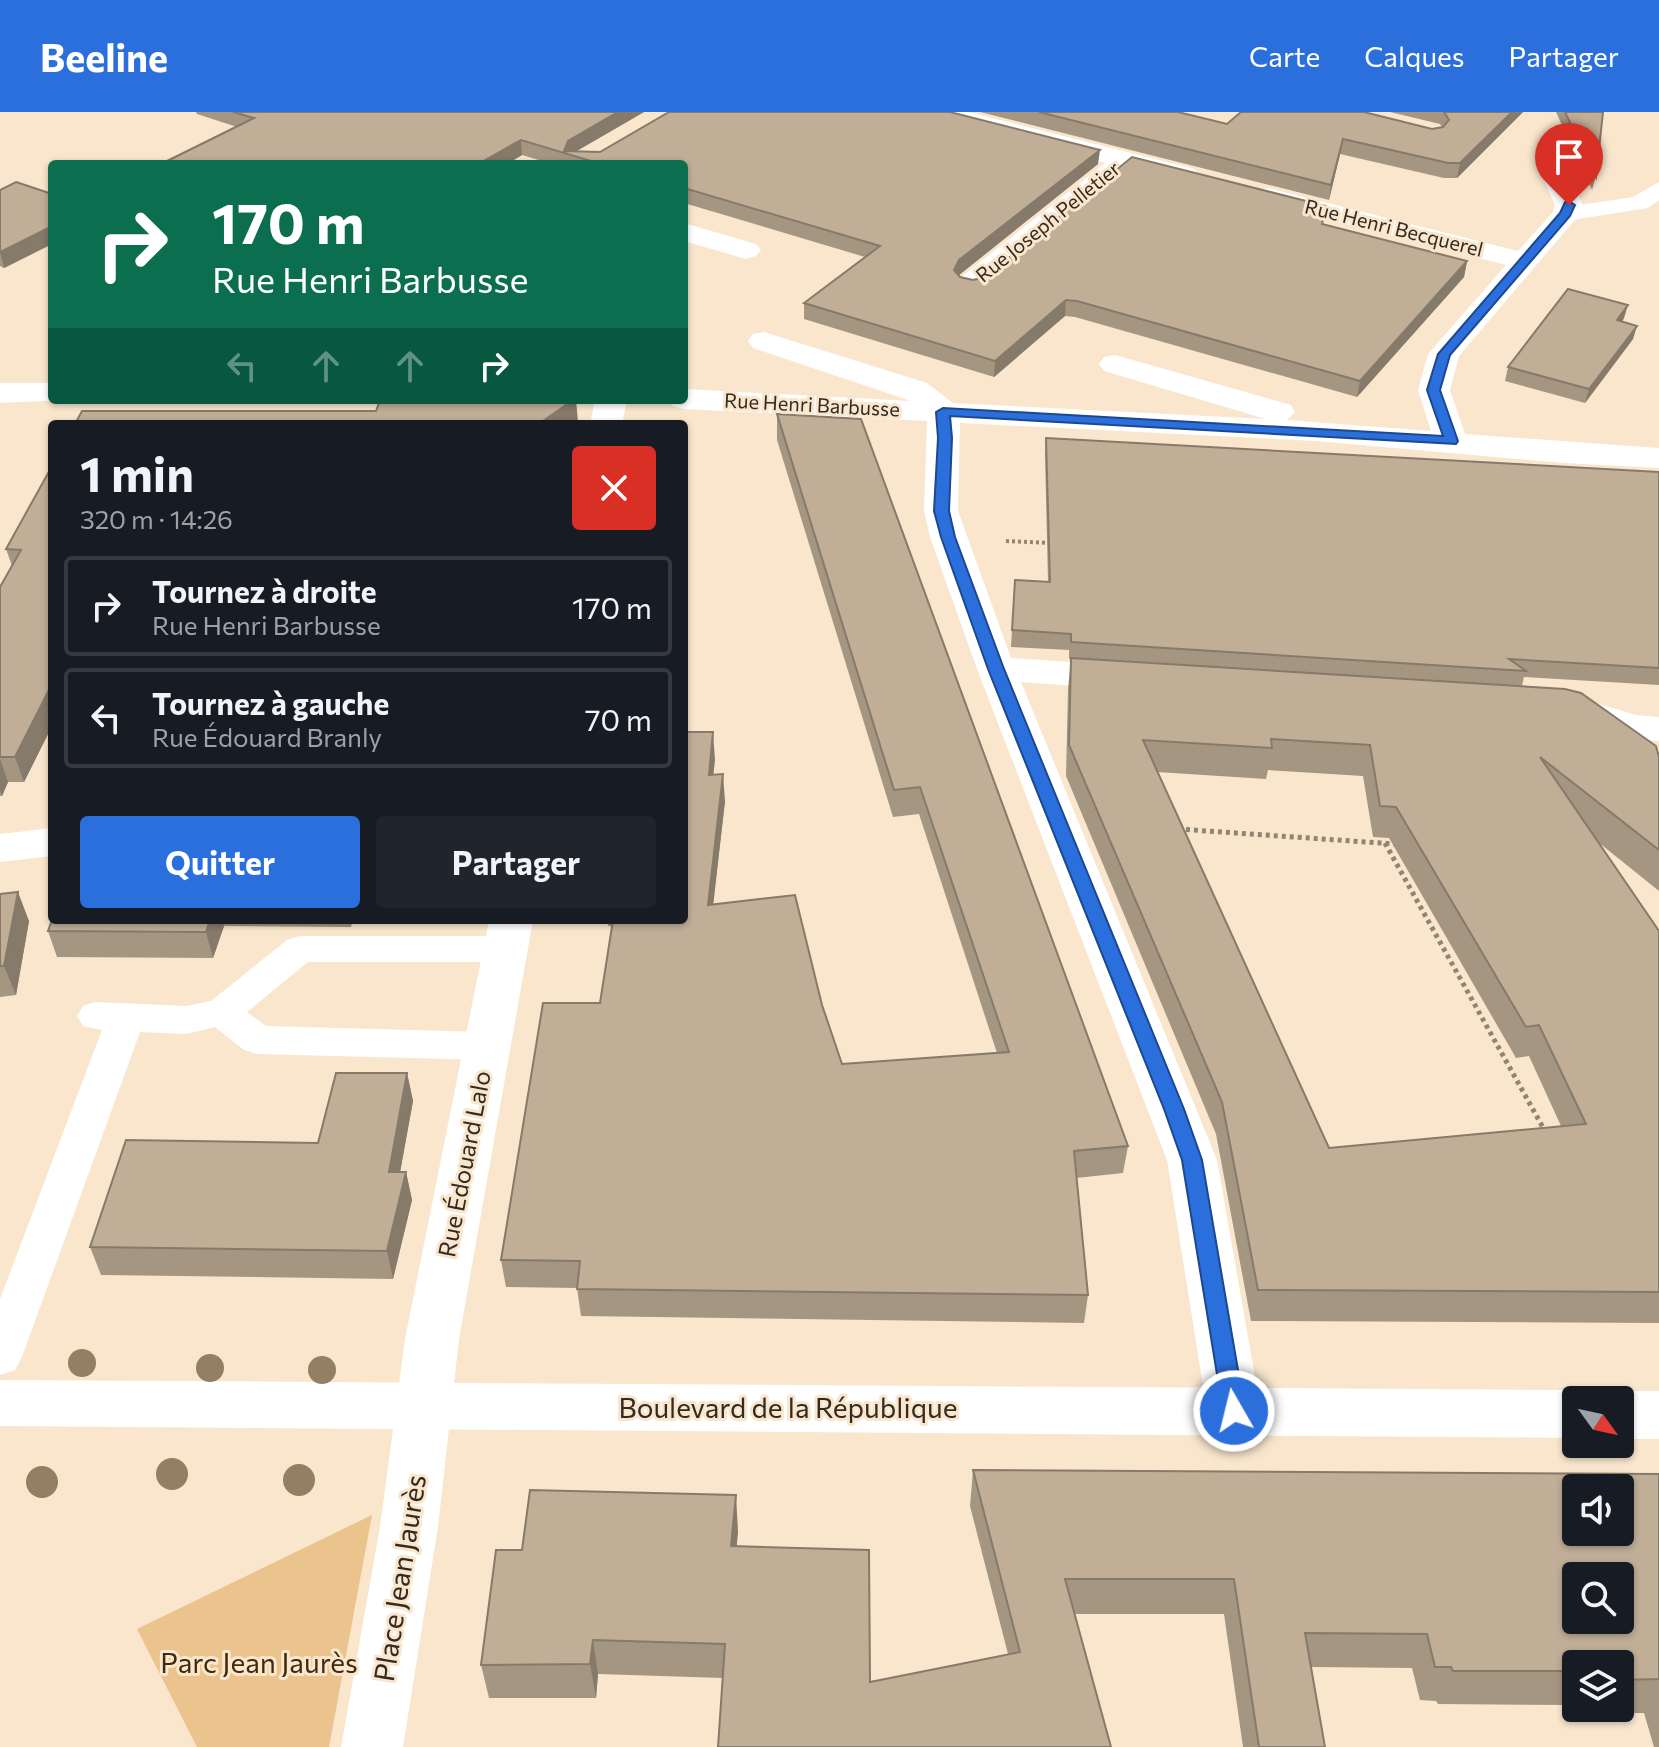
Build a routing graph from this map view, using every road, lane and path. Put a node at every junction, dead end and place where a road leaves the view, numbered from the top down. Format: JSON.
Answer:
{"nodes":[{"id":1,"x":937,"y":112,"type":"edge"},
{"id":2,"x":1125,"y":160,"type":"junction"},
{"id":3,"x":1558,"y":181,"type":"dead end"},
{"id":4,"x":1218,"y":183,"type":"edge"},
{"id":5,"x":1659,"y":189,"type":"edge"},
{"id":6,"x":1248,"y":191,"type":"edge"},
{"id":7,"x":1566,"y":214,"type":"junction"},
{"id":8,"x":688,"y":233,"type":"edge"},
{"id":9,"x":746,"y":250,"type":"dead end"},
{"id":10,"x":1525,"y":261,"type":"junction"},
{"id":11,"x":971,"y":284,"type":"edge"},
{"id":12,"x":764,"y":341,"type":"dead end"},
{"id":13,"x":1115,"y":364,"type":"dead end"},
{"id":14,"x":0,"y":393,"type":"edge"},
{"id":15,"x":48,"y":393,"type":"edge"},
{"id":16,"x":688,"y":399,"type":"edge"},
{"id":17,"x":943,"y":412,"type":"junction"},
{"id":18,"x":1316,"y":431,"type":"junction"},
{"id":19,"x":1451,"y":441,"type":"junction"},
{"id":20,"x":1659,"y":458,"type":"edge"},
{"id":21,"x":948,"y":537,"type":"junction"},
{"id":22,"x":1057,"y":543,"type":"edge"},
{"id":23,"x":996,"y":669,"type":"junction"},
{"id":24,"x":1167,"y":680,"type":"edge"},
{"id":25,"x":1541,"y":704,"type":"edge"},
{"id":26,"x":1650,"y":734,"type":"edge"},
{"id":27,"x":1167,"y":829,"type":"edge"},
{"id":28,"x":48,"y":842,"type":"edge"},
{"id":29,"x":1385,"y":843,"type":"junction"},
{"id":30,"x":1400,"y":844,"type":"edge"},
{"id":31,"x":0,"y":848,"type":"edge"},
{"id":32,"x":508,"y":934,"type":"edge"},
{"id":33,"x":222,"y":1012,"type":"junction"},
{"id":34,"x":487,"y":1046,"type":"junction"},
{"id":35,"x":1550,"y":1141,"type":"edge"},
{"id":36,"x":0,"y":1357,"type":"edge"},
{"id":37,"x":0,"y":1403,"type":"edge"},
{"id":38,"x":422,"y":1408,"type":"junction"},
{"id":39,"x":1234,"y":1411,"type":"junction"},
{"id":40,"x":1562,"y":1414,"type":"edge"},
{"id":41,"x":1634,"y":1415,"type":"edge"},
{"id":42,"x":1659,"y":1415,"type":"edge"},
{"id":43,"x":372,"y":1747,"type":"edge"}],
"edges":[{"from":1,"to":2,"type":"street"},
{"from":2,"to":4,"type":"street"},
{"from":2,"to":11,"type":"street","name":"Rue Joseph Pelletier"},
{"from":3,"to":7,"type":"street"},
{"from":5,"to":7,"type":"lane"},
{"from":6,"to":10,"type":"street","name":"Rue Henri Becquerel"},
{"from":7,"to":10,"type":"street"},
{"from":8,"to":9,"type":"street"},
{"from":10,"to":19,"type":"street"},
{"from":12,"to":17,"type":"street"},
{"from":13,"to":18,"type":"street"},
{"from":14,"to":15,"type":"street"},
{"from":16,"to":17,"type":"street","name":"Rue Henri Barbusse"},
{"from":17,"to":18,"type":"street","name":"Rue Henri Barbusse"},
{"from":17,"to":21,"type":"street"},
{"from":18,"to":19,"type":"street","name":"Rue Henri Barbusse"},
{"from":19,"to":20,"type":"street","name":"Rue Henri Barbusse"},
{"from":21,"to":22,"type":"path"},
{"from":21,"to":23,"type":"street"},
{"from":23,"to":24,"type":"street"},
{"from":23,"to":39,"type":"street"},
{"from":25,"to":26,"type":"street"},
{"from":27,"to":29,"type":"path"},
{"from":28,"to":31,"type":"street"},
{"from":29,"to":30,"type":"path"},
{"from":29,"to":35,"type":"path"},
{"from":32,"to":33,"type":"lane"},
{"from":32,"to":34,"type":"street","name":"Rue Édouard Lalo"},
{"from":33,"to":34,"type":"lane"},
{"from":33,"to":36,"type":"lane"},
{"from":34,"to":38,"type":"street","name":"Rue Édouard Lalo"},
{"from":37,"to":38,"type":"street","name":"Boulevard de la République"},
{"from":38,"to":39,"type":"street","name":"Boulevard de la République"},
{"from":38,"to":43,"type":"street","name":"Place Jean Jaurès"},
{"from":39,"to":40,"type":"street","name":"Boulevard de la République"},
{"from":41,"to":42,"type":"street"}]}
